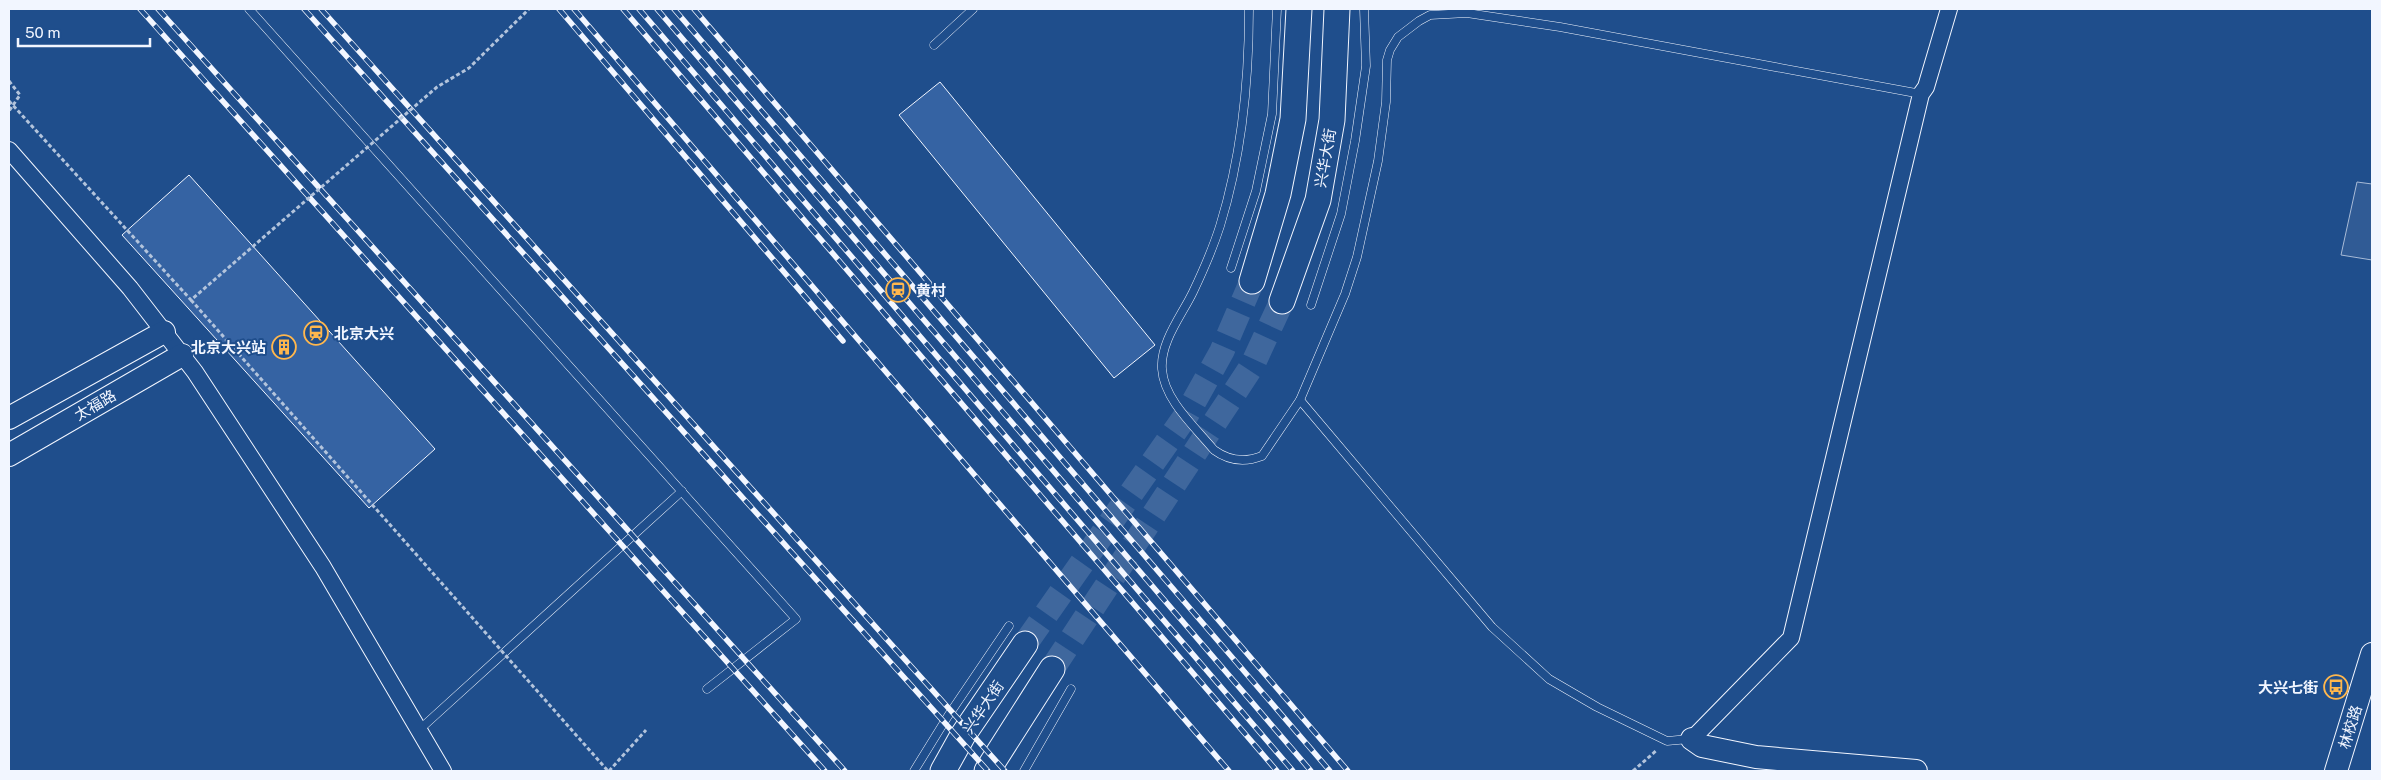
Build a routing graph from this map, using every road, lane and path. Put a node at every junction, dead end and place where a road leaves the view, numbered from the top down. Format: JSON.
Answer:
{"nodes":[{"id":1,"x":249,"y":9,"type":"edge"},
{"id":2,"x":529,"y":9,"type":"edge"},
{"id":3,"x":973,"y":9,"type":"edge"},
{"id":4,"x":1249,"y":9,"type":"edge"},
{"id":5,"x":1277,"y":9,"type":"edge"},
{"id":6,"x":1299,"y":9,"type":"edge"},
{"id":7,"x":1337,"y":9,"type":"edge"},
{"id":8,"x":1364,"y":9,"type":"edge"},
{"id":9,"x":1950,"y":9,"type":"edge"},
{"id":10,"x":934,"y":45,"type":"dead end"},
{"id":11,"x":9,"y":81,"type":"edge"},
{"id":12,"x":1921,"y":94,"type":"junction"},
{"id":13,"x":9,"y":101,"type":"edge"},
{"id":14,"x":9,"y":111,"type":"edge"},
{"id":15,"x":9,"y":150,"type":"edge"},
{"id":16,"x":1230,"y":268,"type":"dead end"},
{"id":17,"x":1252,"y":281,"type":"tunnel mouth"},
{"id":18,"x":191,"y":300,"type":"junction"},
{"id":19,"x":1282,"y":301,"type":"tunnel mouth"},
{"id":20,"x":1311,"y":305,"type":"dead end"},
{"id":21,"x":164,"y":332,"type":"junction"},
{"id":22,"x":182,"y":355,"type":"junction"},
{"id":23,"x":1300,"y":400,"type":"junction"},
{"id":24,"x":9,"y":418,"type":"edge"},
{"id":25,"x":9,"y":455,"type":"edge"},
{"id":26,"x":682,"y":491,"type":"junction"},
{"id":27,"x":1017,"y":635,"type":"joint"},
{"id":28,"x":2372,"y":654,"type":"edge"},
{"id":29,"x":1052,"y":669,"type":"tunnel mouth"},
{"id":30,"x":1071,"y":689,"type":"dead end"},
{"id":31,"x":707,"y":690,"type":"dead end"},
{"id":32,"x":418,"y":730,"type":"junction"},
{"id":33,"x":646,"y":730,"type":"dead end"},
{"id":34,"x":1692,"y":739,"type":"junction"},
{"id":35,"x":1667,"y":741,"type":"junction"},
{"id":36,"x":1757,"y":764,"type":"edge"},
{"id":37,"x":443,"y":771,"type":"edge"},
{"id":38,"x":609,"y":771,"type":"edge"},
{"id":39,"x":914,"y":771,"type":"edge"},
{"id":40,"x":943,"y":771,"type":"edge"},
{"id":41,"x":987,"y":771,"type":"edge"},
{"id":42,"x":1024,"y":771,"type":"edge"},
{"id":43,"x":1633,"y":771,"type":"edge"},
{"id":44,"x":1916,"y":771,"type":"edge"},
{"id":45,"x":2336,"y":771,"type":"edge"}],
"edges":[{"from":1,"to":26,"type":"lane"},
{"from":2,"to":18,"type":"path","bridge":true},
{"from":3,"to":10,"type":"lane"},
{"from":4,"to":23,"type":"lane"},
{"from":5,"to":16,"type":"lane"},
{"from":6,"to":17,"type":"main road"},
{"from":7,"to":19,"type":"main road","name":"兴华大街"},
{"from":8,"to":20,"type":"lane"},
{"from":9,"to":12,"type":"street"},
{"from":11,"to":14,"type":"path"},
{"from":12,"to":23,"type":"lane"},
{"from":12,"to":34,"type":"street"},
{"from":13,"to":18,"type":"path","bridge":true},
{"from":15,"to":21,"type":"street"},
{"from":18,"to":38,"type":"path","bridge":true},
{"from":21,"to":22,"type":"street"},
{"from":21,"to":24,"type":"main road","name":"太福路"},
{"from":22,"to":25,"type":"main road","name":"太福路"},
{"from":22,"to":32,"type":"street"},
{"from":23,"to":35,"type":"lane"},
{"from":26,"to":31,"type":"lane"},
{"from":26,"to":32,"type":"lane"},
{"from":27,"to":39,"type":"lane"},
{"from":27,"to":40,"type":"main road","name":"兴华大街"},
{"from":28,"to":45,"type":"main road","name":"林校路"},
{"from":29,"to":41,"type":"main road"},
{"from":30,"to":42,"type":"lane"},
{"from":32,"to":37,"type":"street"},
{"from":33,"to":38,"type":"path"},
{"from":34,"to":35,"type":"lane"},
{"from":34,"to":36,"type":"main road"},
{"from":35,"to":43,"type":"path"},
{"from":36,"to":44,"type":"main road"}]}
